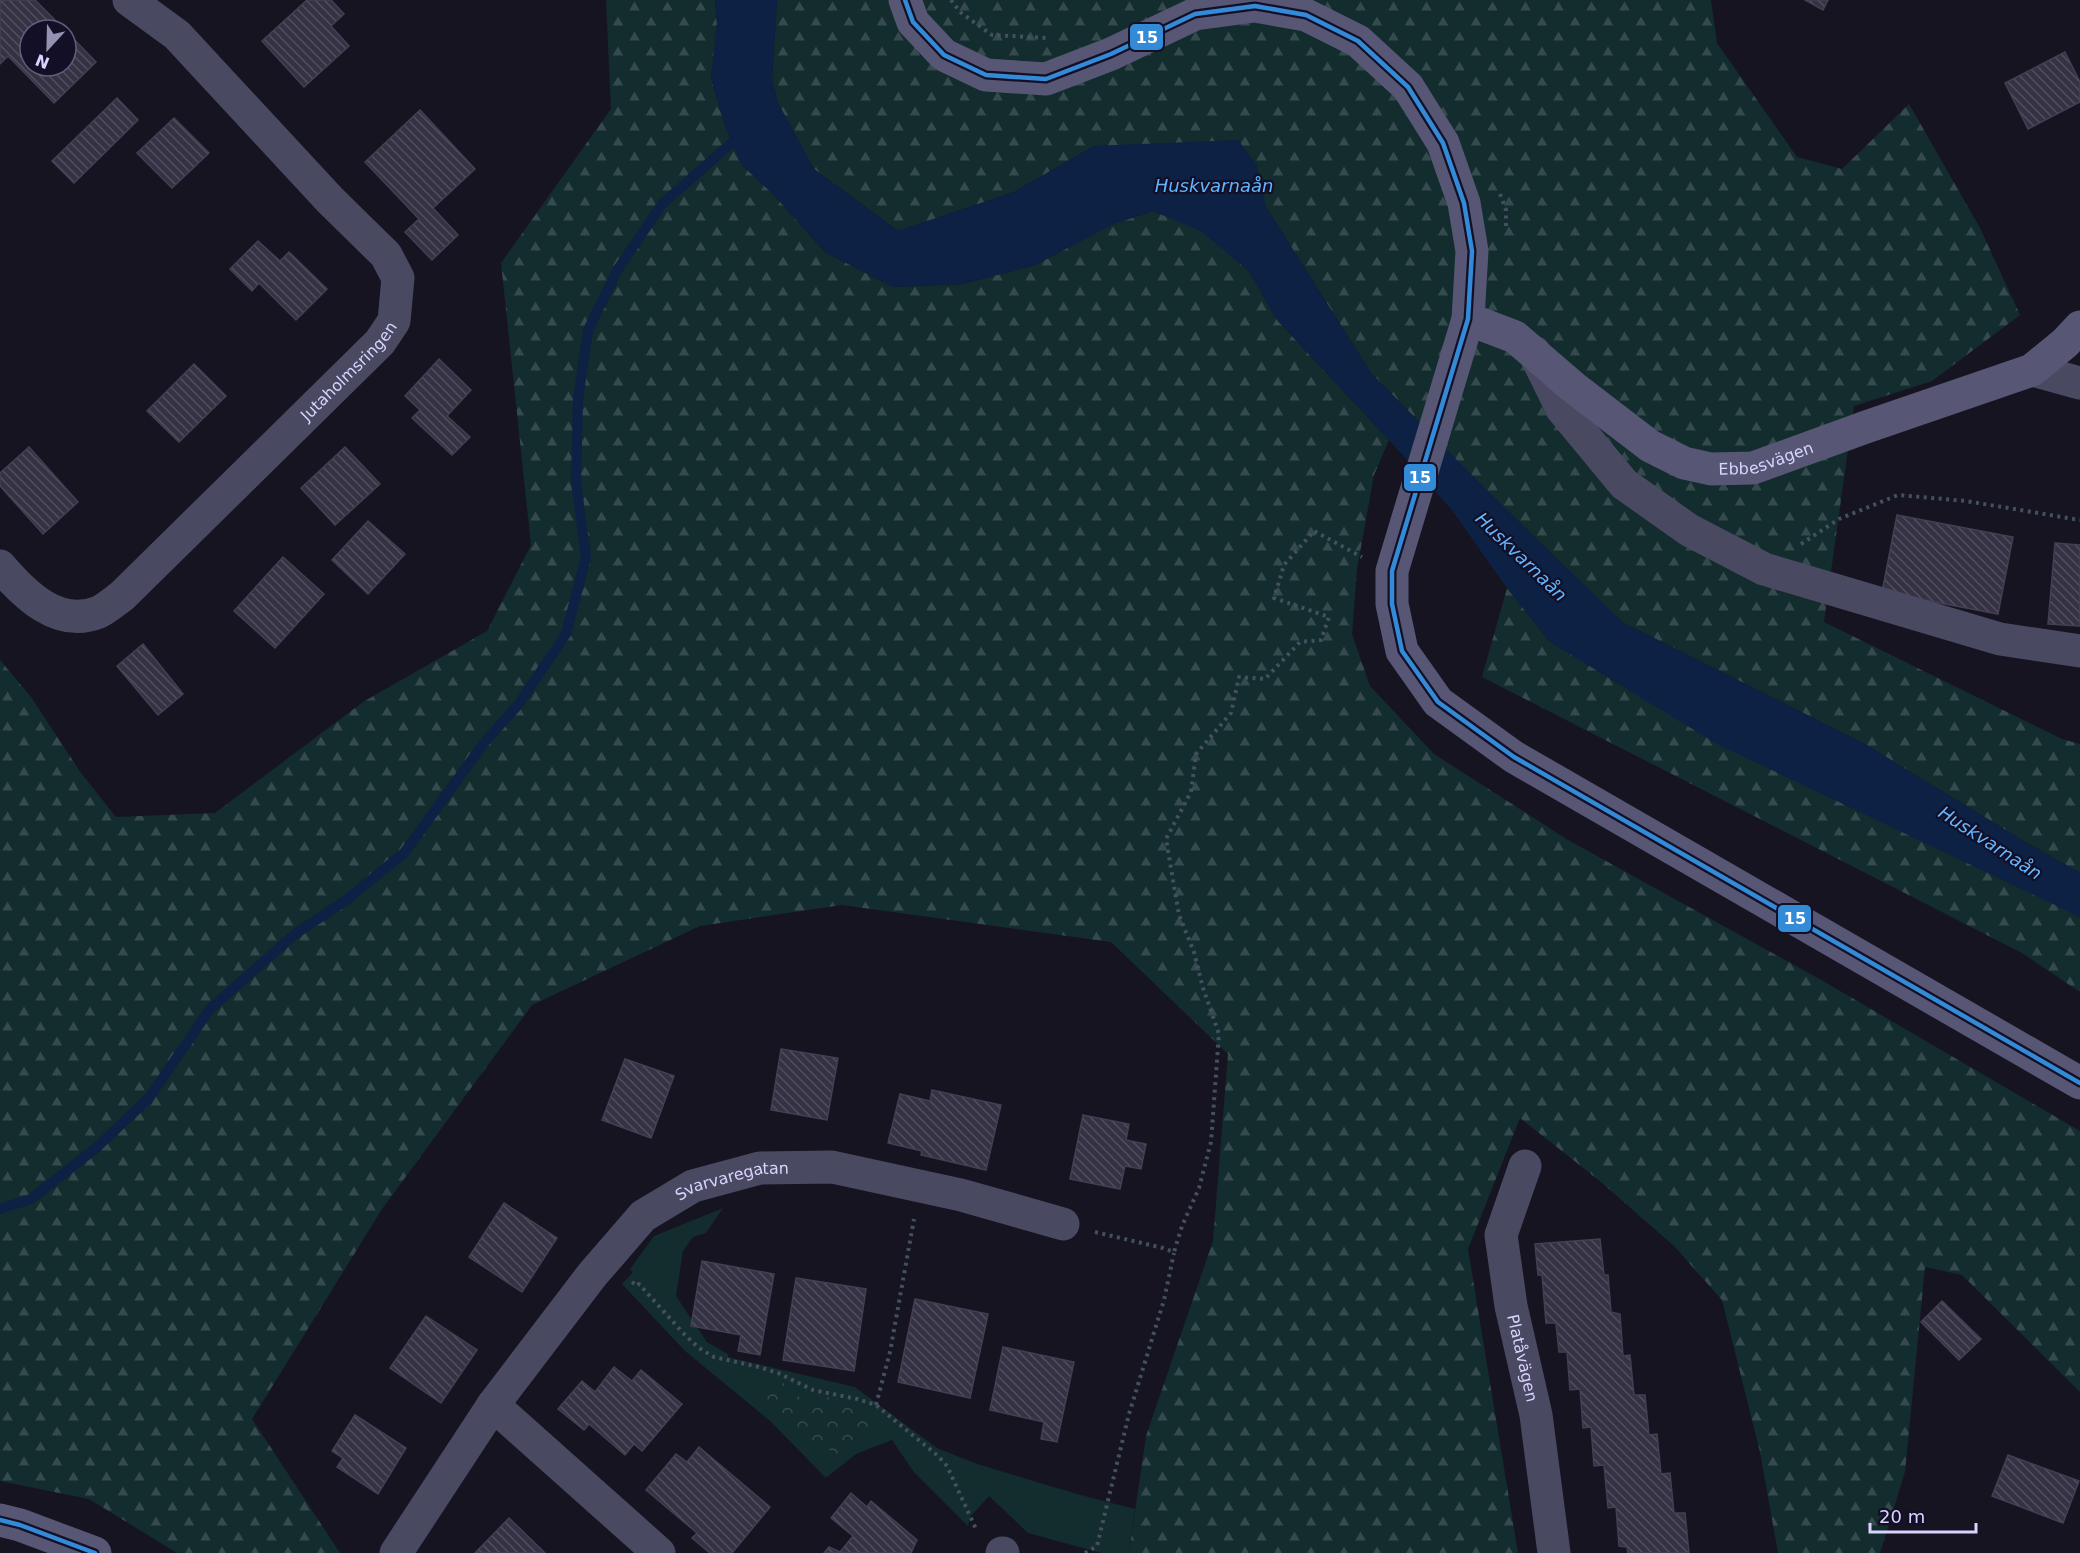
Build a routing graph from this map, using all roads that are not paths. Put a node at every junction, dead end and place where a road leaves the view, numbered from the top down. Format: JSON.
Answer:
{"nodes":[{"id":1,"x":129,"y":0,"type":"edge"},
{"id":2,"x":905,"y":0,"type":"edge"},
{"id":3,"x":1468,"y":319,"type":"junction"},
{"id":4,"x":2080,"y":327,"type":"edge"},
{"id":5,"x":1534,"y":352,"type":"junction"},
{"id":6,"x":2032,"y":370,"type":"junction"},
{"id":7,"x":2080,"y":383,"type":"edge"},
{"id":8,"x":0,"y":566,"type":"edge"},
{"id":9,"x":2080,"y":651,"type":"edge"},
{"id":10,"x":2080,"y":1083,"type":"edge"},
{"id":11,"x":1525,"y":1166,"type":"dead end"},
{"id":12,"x":1063,"y":1224,"type":"road end"},
{"id":13,"x":493,"y":1405,"type":"junction"},
{"id":14,"x":0,"y":1520,"type":"edge"},
{"id":15,"x":95,"y":1553,"type":"edge"},
{"id":16,"x":396,"y":1553,"type":"edge"},
{"id":17,"x":658,"y":1553,"type":"edge"},
{"id":18,"x":1554,"y":1553,"type":"edge"}],
"edges":[{"from":1,"to":8,"type":"street","name":"Jutaholmsringen"},
{"from":2,"to":3,"type":"main road"},
{"from":3,"to":5,"type":"main road","name":"Ebbesvägen"},
{"from":3,"to":10,"type":"main road"},
{"from":4,"to":6,"type":"main road","name":"Ebbesvägen"},
{"from":5,"to":6,"type":"main road","name":"Ebbesvägen"},
{"from":5,"to":9,"type":"street"},
{"from":6,"to":7,"type":"street"},
{"from":11,"to":18,"type":"street","name":"Platåvägen"},
{"from":12,"to":13,"type":"street","name":"Svarvaregatan"},
{"from":13,"to":16,"type":"street","name":"Svarvaregatan"},
{"from":13,"to":17,"type":"street"},
{"from":14,"to":15,"type":"main road"}]}
